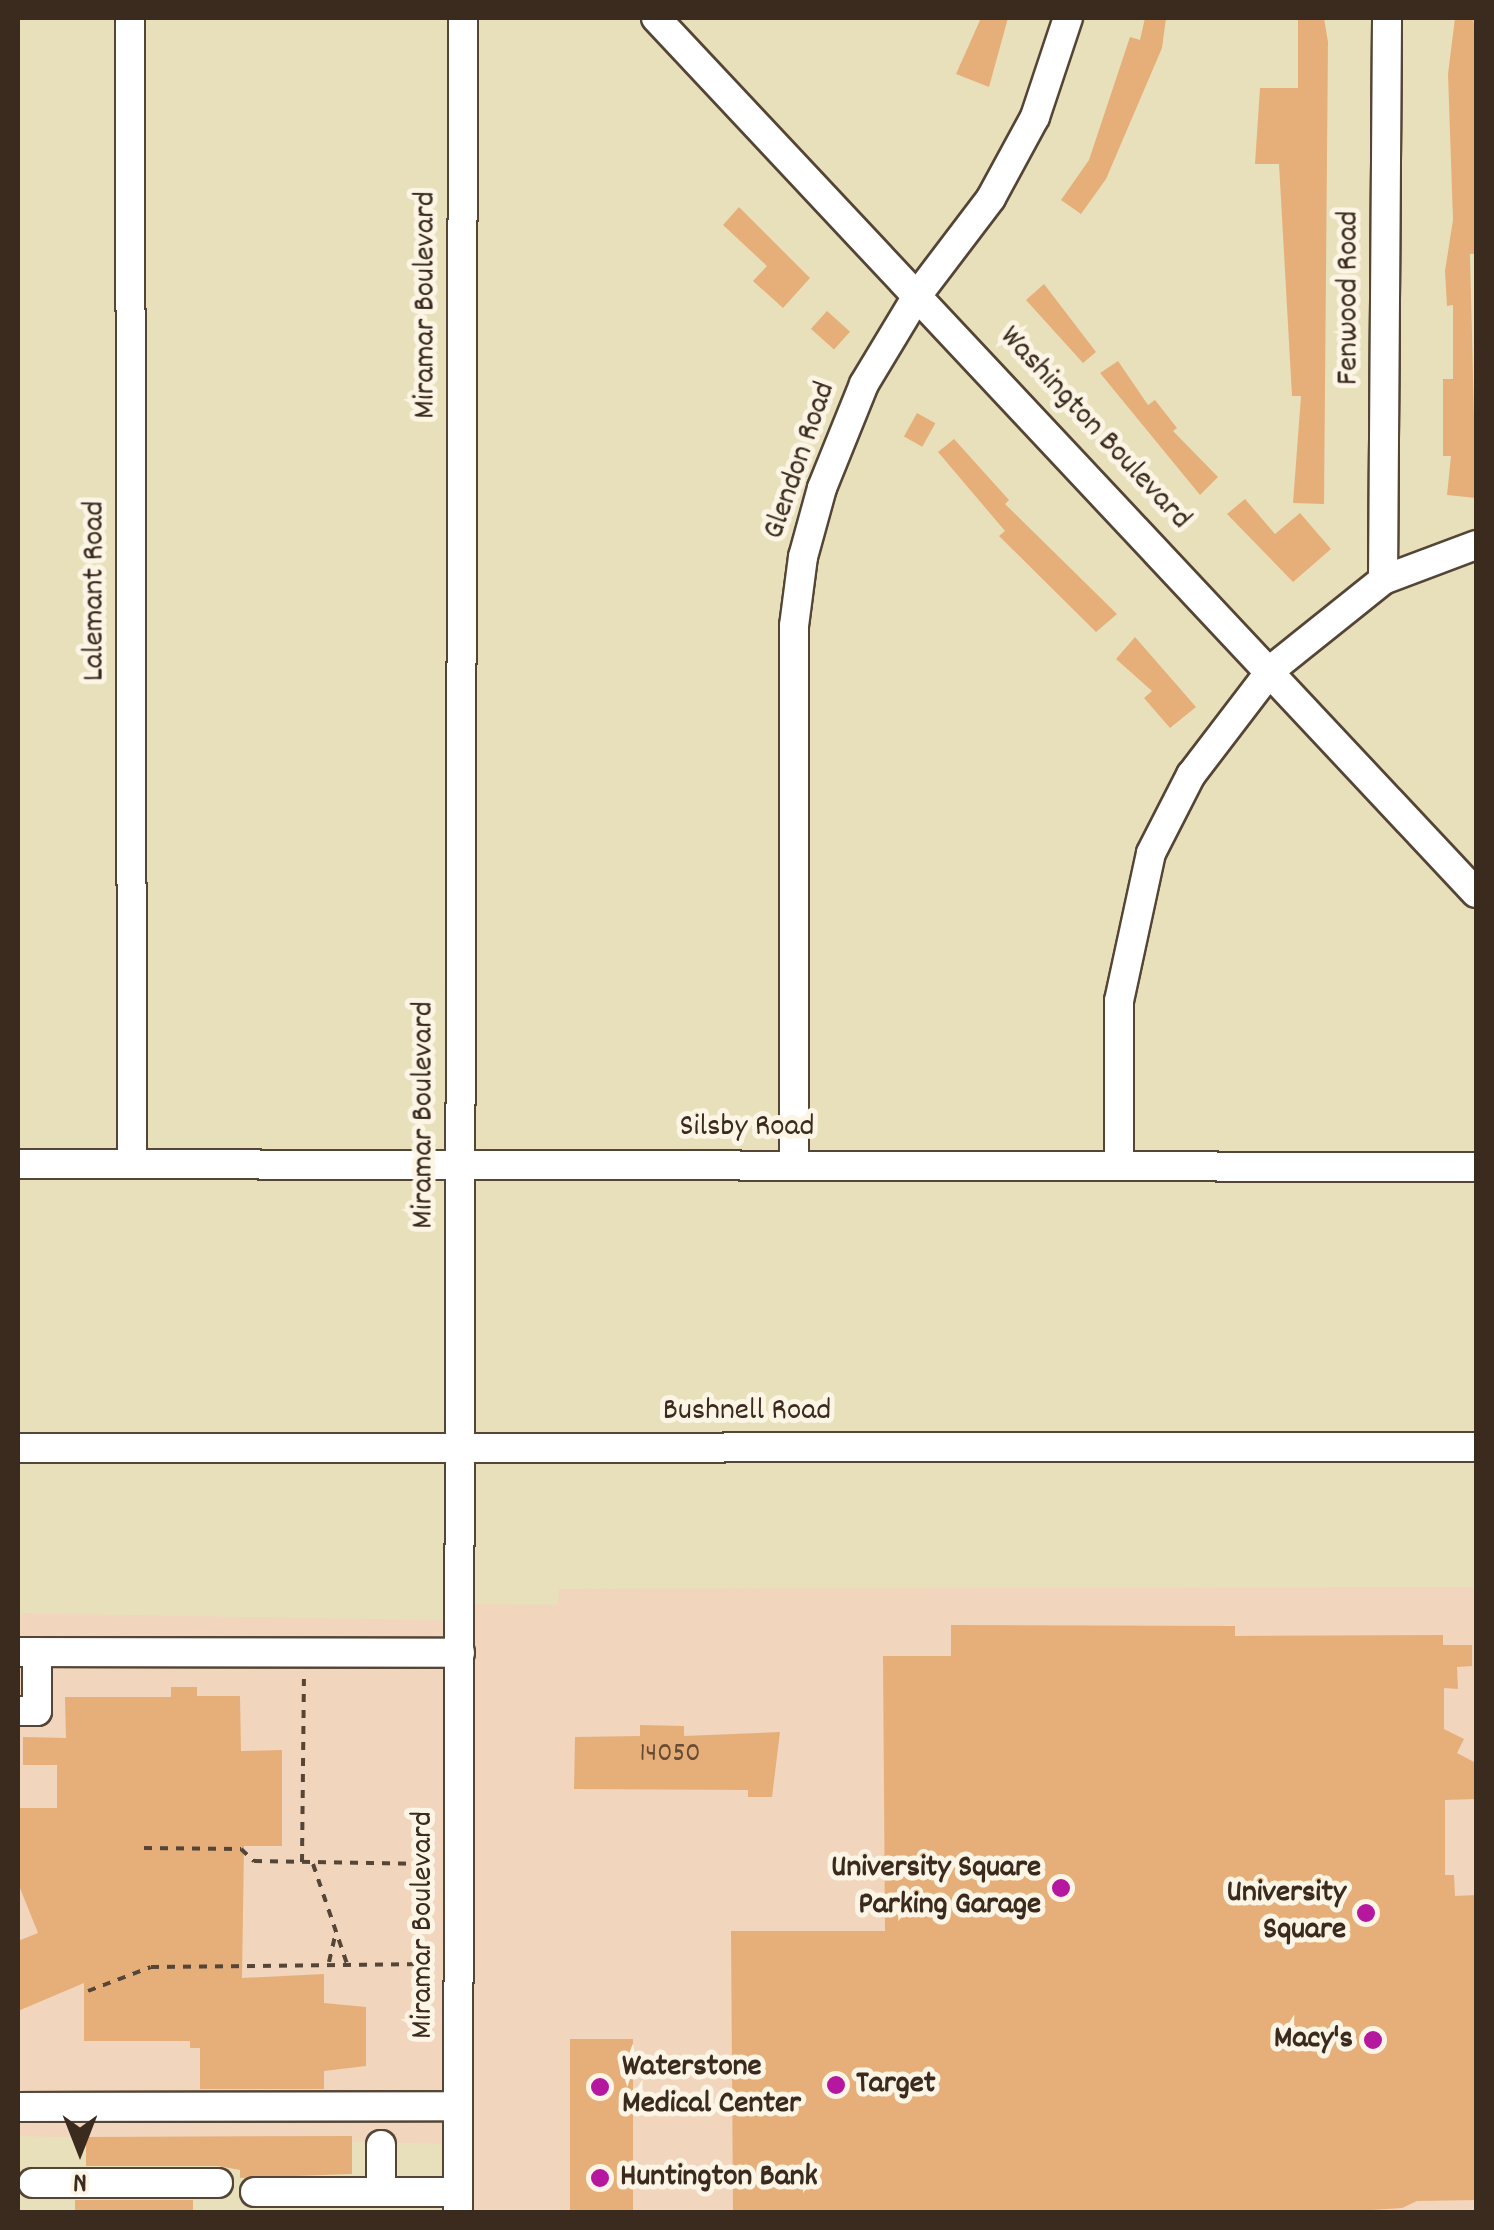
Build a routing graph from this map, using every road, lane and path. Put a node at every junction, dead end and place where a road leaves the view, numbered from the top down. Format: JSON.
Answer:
{"nodes":[{"id":1,"x":130,"y":18,"type":"edge"},
{"id":2,"x":463,"y":18,"type":"edge"},
{"id":3,"x":656,"y":18,"type":"edge"},
{"id":4,"x":1068,"y":18,"type":"edge"},
{"id":5,"x":1387,"y":18,"type":"edge"},
{"id":6,"x":919,"y":293,"type":"junction"},
{"id":7,"x":1476,"y":546,"type":"edge"},
{"id":8,"x":1383,"y":580,"type":"junction"},
{"id":9,"x":1272,"y":669,"type":"junction"},
{"id":10,"x":1476,"y":893,"type":"edge"},
{"id":11,"x":459,"y":1163,"type":"junction"},
{"id":12,"x":794,"y":1163,"type":"junction"},
{"id":13,"x":1118,"y":1163,"type":"junction"},
{"id":14,"x":18,"y":1164,"type":"edge"},
{"id":15,"x":132,"y":1164,"type":"junction"},
{"id":16,"x":1476,"y":1167,"type":"edge"},
{"id":17,"x":461,"y":1447,"type":"junction"},
{"id":18,"x":1476,"y":1447,"type":"edge"},
{"id":19,"x":18,"y":1448,"type":"edge"},
{"id":20,"x":28,"y":1652,"type":"edge"},
{"id":21,"x":460,"y":1653,"type":"junction"},
{"id":22,"x":304,"y":1679,"type":"dead end"},
{"id":23,"x":18,"y":1711,"type":"edge"},
{"id":24,"x":144,"y":1848,"type":"dead end"},
{"id":25,"x":302,"y":1862,"type":"junction"},
{"id":26,"x":312,"y":1862,"type":"junction"},
{"id":27,"x":429,"y":1864,"type":"dead end"},
{"id":28,"x":336,"y":1932,"type":"junction"},
{"id":29,"x":328,"y":1964,"type":"junction"},
{"id":30,"x":347,"y":1964,"type":"junction"},
{"id":31,"x":429,"y":1964,"type":"dead end"},
{"id":32,"x":88,"y":1991,"type":"dead end"},
{"id":33,"x":458,"y":2106,"type":"junction"},
{"id":34,"x":18,"y":2108,"type":"edge"},
{"id":35,"x":381,"y":2146,"type":"dead end"},
{"id":36,"x":25,"y":2183,"type":"edge"},
{"id":37,"x":218,"y":2183,"type":"dead end"},
{"id":38,"x":255,"y":2192,"type":"dead end"},
{"id":39,"x":381,"y":2192,"type":"junction"},
{"id":40,"x":458,"y":2202,"type":"edge"},
{"id":41,"x":34,"y":2212,"type":"edge"}],
"edges":[{"from":1,"to":15,"type":"street","name":"Lalemant Road"},
{"from":2,"to":11,"type":"street","name":"Miramar Boulevard"},
{"from":3,"to":6,"type":"street","name":"Washington Boulevard"},
{"from":4,"to":6,"type":"street","name":"Glendon Road"},
{"from":5,"to":8,"type":"street","name":"Fenwood Road"},
{"from":6,"to":9,"type":"street","name":"Washington Boulevard"},
{"from":6,"to":12,"type":"street","name":"Glendon Road"},
{"from":7,"to":8,"type":"street"},
{"from":8,"to":9,"type":"street"},
{"from":9,"to":10,"type":"street","name":"Washington Boulevard"},
{"from":9,"to":13,"type":"street"},
{"from":11,"to":12,"type":"street","name":"Silsby Road"},
{"from":11,"to":15,"type":"street","name":"Silsby Road"},
{"from":11,"to":17,"type":"street","name":"Miramar Boulevard"},
{"from":12,"to":13,"type":"street","name":"Silsby Road"},
{"from":13,"to":16,"type":"street","name":"Silsby Road"},
{"from":14,"to":15,"type":"street","name":"Silsby Road"},
{"from":17,"to":18,"type":"street","name":"Bushnell Road"},
{"from":17,"to":19,"type":"street","name":"Bushnell Road"},
{"from":17,"to":21,"type":"street","name":"Miramar Boulevard"},
{"from":20,"to":21,"type":"street"},
{"from":20,"to":23,"type":"street"},
{"from":21,"to":33,"type":"street","name":"Miramar Boulevard"},
{"from":22,"to":25,"type":"path"},
{"from":24,"to":25,"type":"path"},
{"from":25,"to":26,"type":"path"},
{"from":26,"to":27,"type":"path"},
{"from":26,"to":28,"type":"path"},
{"from":28,"to":29,"type":"path"},
{"from":28,"to":30,"type":"path"},
{"from":29,"to":30,"type":"path"},
{"from":29,"to":32,"type":"path"},
{"from":30,"to":31,"type":"path"},
{"from":33,"to":34,"type":"street"},
{"from":33,"to":40,"type":"street","name":"Miramar Boulevard"},
{"from":35,"to":39,"type":"street"},
{"from":36,"to":37,"type":"street"},
{"from":36,"to":41,"type":"street"},
{"from":38,"to":39,"type":"street"},
{"from":39,"to":40,"type":"street"}]}
